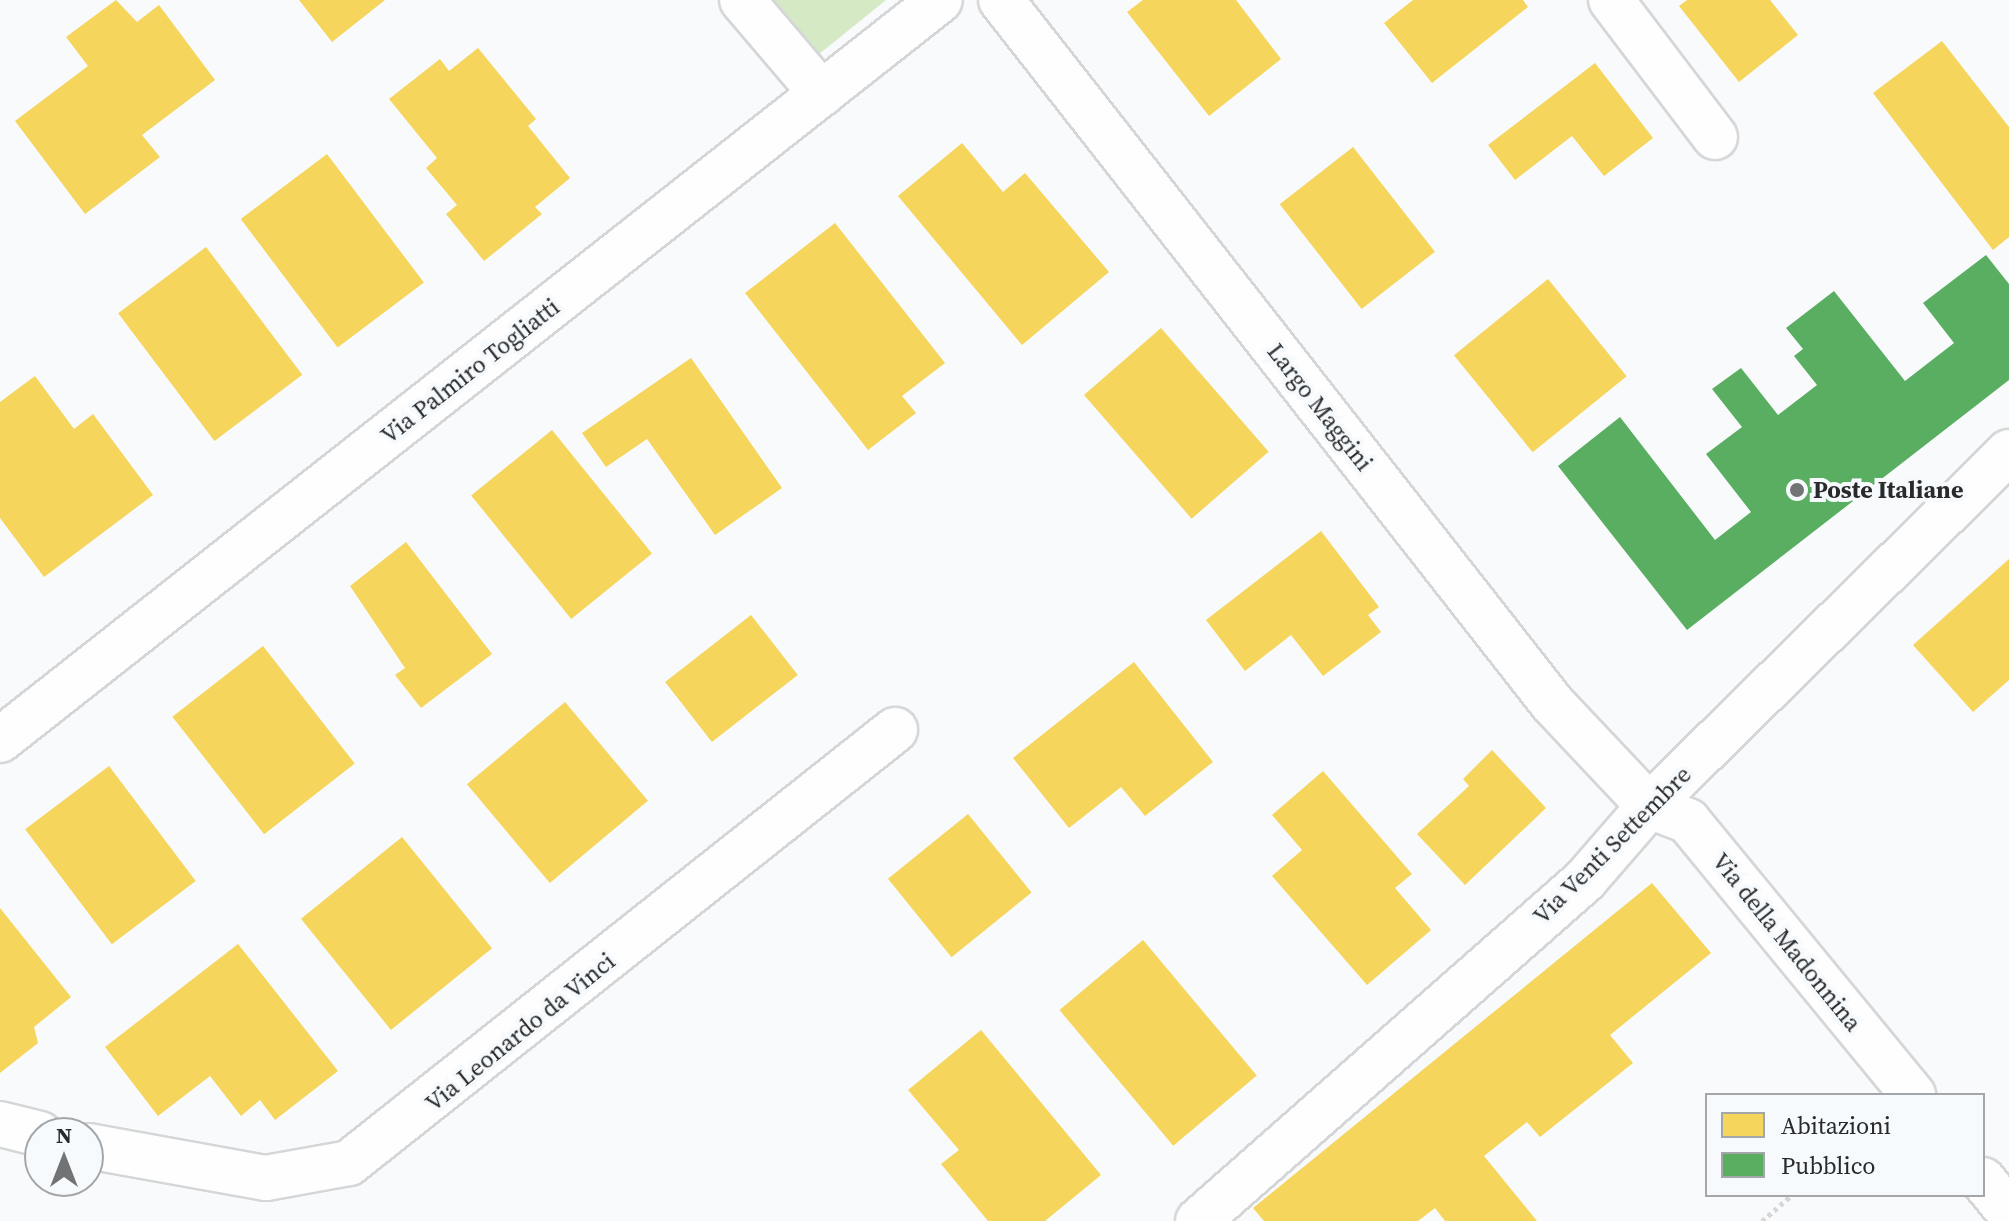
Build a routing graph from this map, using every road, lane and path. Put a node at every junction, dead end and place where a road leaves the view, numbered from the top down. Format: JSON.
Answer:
{"nodes":[{"id":1,"x":742,"y":0,"type":"edge"},
{"id":2,"x":940,"y":0,"type":"edge"},
{"id":3,"x":1001,"y":0,"type":"edge"},
{"id":4,"x":1611,"y":0,"type":"edge"},
{"id":5,"x":822,"y":94,"type":"junction"},
{"id":6,"x":1715,"y":137,"type":"dead end"},
{"id":7,"x":2009,"y":452,"type":"edge"},
{"id":8,"x":895,"y":730,"type":"dead end"},
{"id":9,"x":0,"y":740,"type":"edge"},
{"id":10,"x":1649,"y":806,"type":"junction"},
{"id":11,"x":1911,"y":1093,"type":"edge"},
{"id":12,"x":0,"y":1124,"type":"edge"},
{"id":13,"x":24,"y":1130,"type":"edge"},
{"id":14,"x":104,"y":1149,"type":"edge"},
{"id":15,"x":1985,"y":1182,"type":"edge"},
{"id":16,"x":1790,"y":1197,"type":"edge"},
{"id":17,"x":2009,"y":1212,"type":"edge"},
{"id":18,"x":1198,"y":1221,"type":"edge"},
{"id":19,"x":1762,"y":1221,"type":"edge"}],
"edges":[{"from":1,"to":5,"type":"street"},
{"from":2,"to":5,"type":"street","name":"Via Palmiro Togliatti"},
{"from":3,"to":10,"type":"street","name":"Largo Maggini"},
{"from":4,"to":6,"type":"street"},
{"from":5,"to":9,"type":"street","name":"Via Palmiro Togliatti"},
{"from":7,"to":10,"type":"street","name":"Via Venti Settembre"},
{"from":8,"to":14,"type":"street","name":"Via Leonardo da Vinci"},
{"from":10,"to":11,"type":"street","name":"Via della Madonnina"},
{"from":10,"to":18,"type":"street","name":"Via Venti Settembre"},
{"from":12,"to":13,"type":"street"},
{"from":15,"to":17,"type":"street"},
{"from":16,"to":19,"type":"path"}]}
